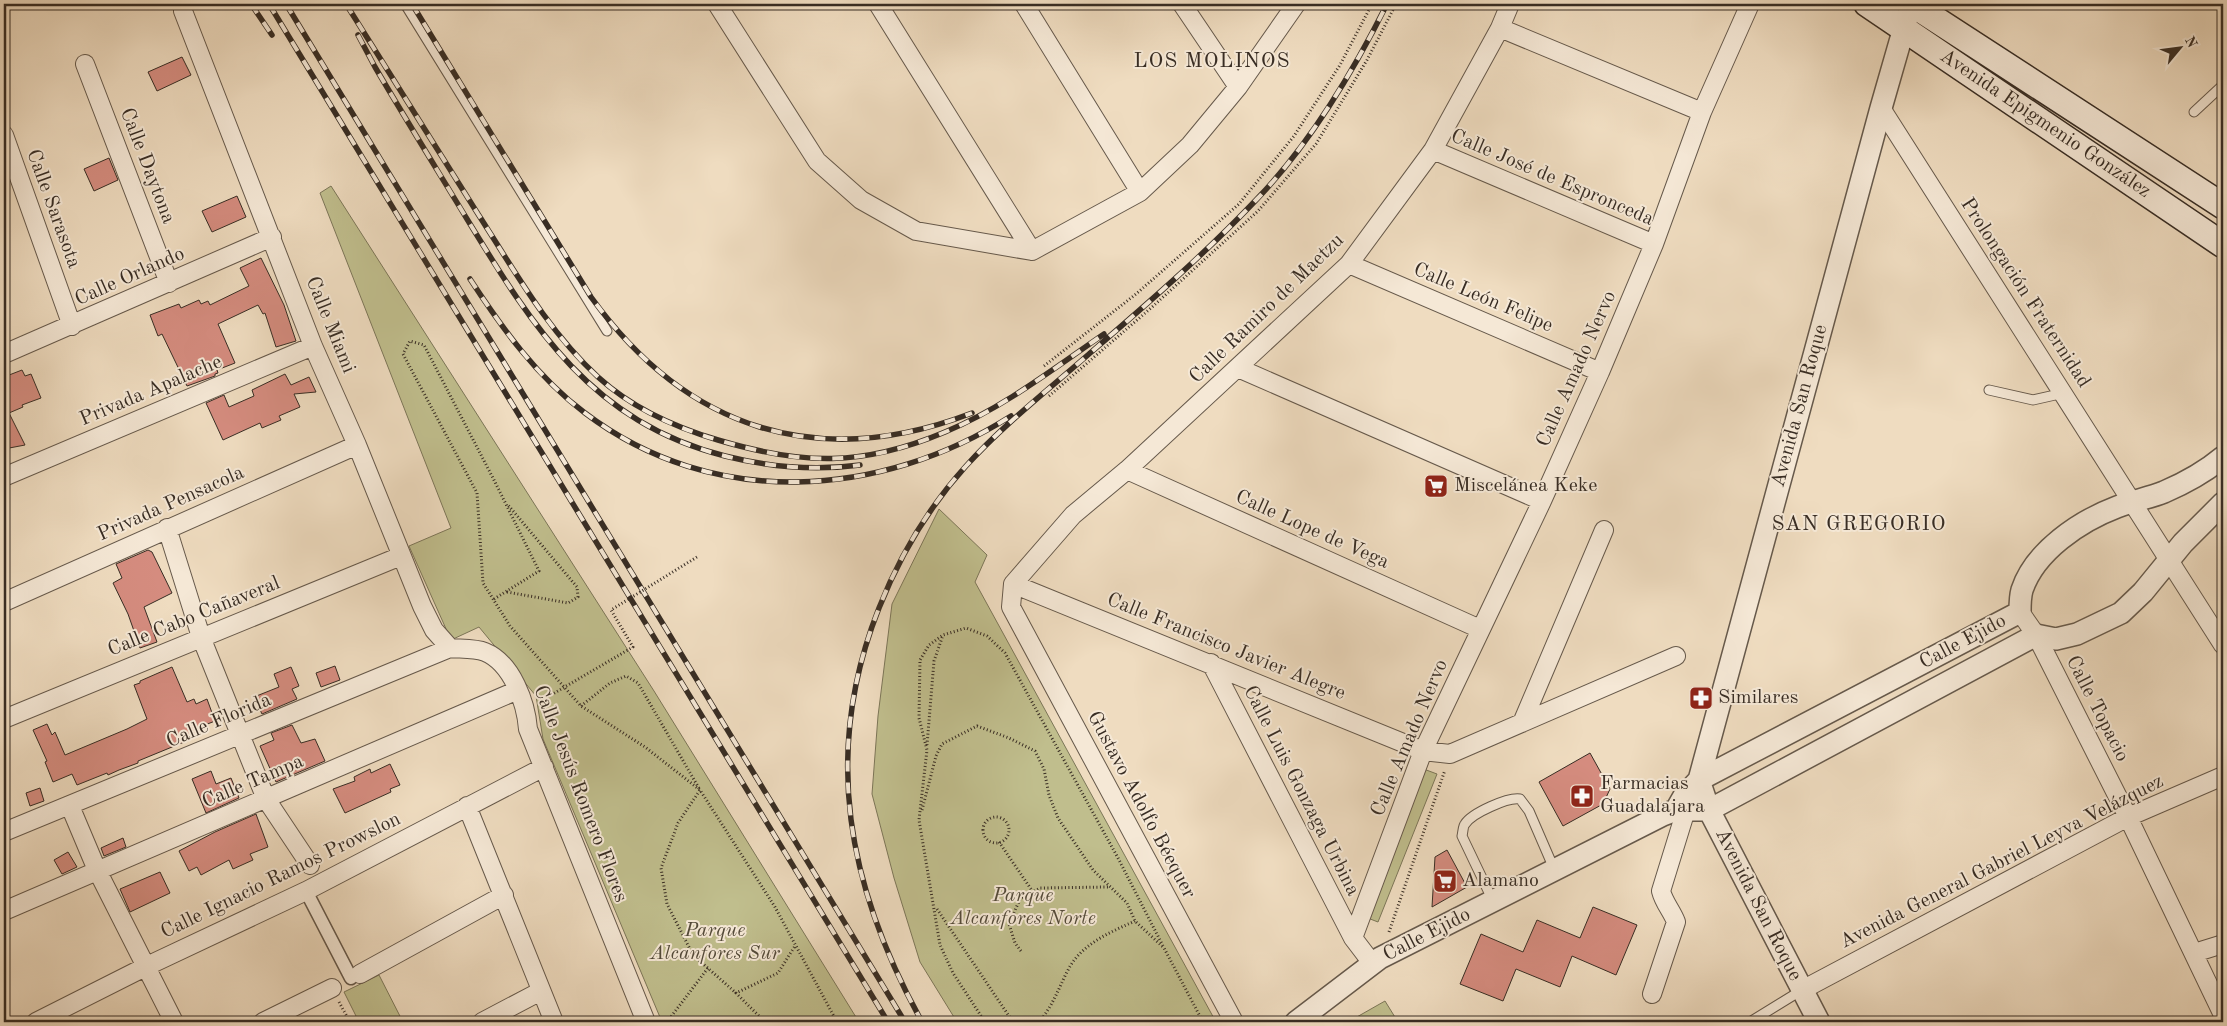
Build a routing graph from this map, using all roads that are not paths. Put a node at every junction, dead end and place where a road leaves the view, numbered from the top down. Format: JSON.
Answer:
{"nodes":[{"id":1,"x":405,"y":4,"type":"edge"},
{"id":2,"x":717,"y":4,"type":"edge"},
{"id":3,"x":878,"y":4,"type":"edge"},
{"id":4,"x":1024,"y":4,"type":"edge"},
{"id":5,"x":1182,"y":4,"type":"edge"},
{"id":6,"x":1296,"y":4,"type":"edge"},
{"id":7,"x":1510,"y":4,"type":"edge"},
{"id":8,"x":1750,"y":4,"type":"edge"},
{"id":9,"x":1867,"y":4,"type":"edge"},
{"id":10,"x":1911,"y":4,"type":"edge"},
{"id":11,"x":2220,"y":4,"type":"edge"},
{"id":12,"x":2223,"y":7,"type":"edge"},
{"id":13,"x":183,"y":11,"type":"dead end"},
{"id":14,"x":1500,"y":28,"type":"junction"},
{"id":15,"x":1904,"y":29,"type":"junction"},
{"id":16,"x":85,"y":64,"type":"dead end"},
{"id":17,"x":2223,"y":85,"type":"edge"},
{"id":18,"x":1238,"y":87,"type":"junction"},
{"id":19,"x":1881,"y":108,"type":"junction"},
{"id":20,"x":1702,"y":112,"type":"junction"},
{"id":21,"x":2194,"y":112,"type":"dead end"},
{"id":22,"x":4,"y":135,"type":"edge"},
{"id":23,"x":1433,"y":150,"type":"junction"},
{"id":24,"x":1140,"y":192,"type":"junction"},
{"id":25,"x":2223,"y":206,"type":"edge"},
{"id":26,"x":272,"y":237,"type":"junction"},
{"id":27,"x":1654,"y":244,"type":"junction"},
{"id":28,"x":2223,"y":245,"type":"edge"},
{"id":29,"x":1032,"y":251,"type":"junction"},
{"id":30,"x":1349,"y":264,"type":"junction"},
{"id":31,"x":169,"y":283,"type":"junction"},
{"id":32,"x":72,"y":326,"type":"junction"},
{"id":33,"x":607,"y":331,"type":"dead end"},
{"id":34,"x":313,"y":346,"type":"junction"},
{"id":35,"x":4,"y":354,"type":"edge"},
{"id":36,"x":1238,"y":368,"type":"junction"},
{"id":37,"x":1600,"y":372,"type":"junction"},
{"id":38,"x":1989,"y":390,"type":"dead end"},
{"id":39,"x":2064,"y":393,"type":"junction"},
{"id":40,"x":357,"y":445,"type":"junction"},
{"id":41,"x":2223,"y":457,"type":"edge"},
{"id":42,"x":1127,"y":470,"type":"junction"},
{"id":43,"x":6,"y":476,"type":"dead end"},
{"id":44,"x":1542,"y":501,"type":"junction"},
{"id":45,"x":2133,"y":502,"type":"junction"},
{"id":46,"x":2223,"y":503,"type":"edge"},
{"id":47,"x":167,"y":528,"type":"junction"},
{"id":48,"x":1604,"y":530,"type":"dead end"},
{"id":49,"x":401,"y":556,"type":"junction"},
{"id":50,"x":2168,"y":558,"type":"junction"},
{"id":51,"x":1013,"y":584,"type":"junction"},
{"id":52,"x":4,"y":602,"type":"edge"},
{"id":53,"x":2020,"y":612,"type":"junction"},
{"id":54,"x":1480,"y":629,"type":"junction"},
{"id":55,"x":2036,"y":635,"type":"junction"},
{"id":56,"x":200,"y":637,"type":"junction"},
{"id":57,"x":2223,"y":645,"type":"edge"},
{"id":58,"x":450,"y":648,"type":"junction"},
{"id":59,"x":1676,"y":656,"type":"dead end"},
{"id":60,"x":1211,"y":664,"type":"junction"},
{"id":61,"x":518,"y":690,"type":"junction"},
{"id":62,"x":4,"y":719,"type":"edge"},
{"id":63,"x":1522,"y":723,"type":"junction"},
{"id":64,"x":240,"y":735,"type":"junction"},
{"id":65,"x":1423,"y":751,"type":"junction"},
{"id":66,"x":544,"y":767,"type":"junction"},
{"id":67,"x":2223,"y":776,"type":"edge"},
{"id":68,"x":1699,"y":780,"type":"junction"},
{"id":69,"x":266,"y":799,"type":"junction"},
{"id":70,"x":70,"y":806,"type":"junction"},
{"id":71,"x":467,"y":806,"type":"junction"},
{"id":72,"x":1681,"y":810,"type":"junction"},
{"id":73,"x":1709,"y":810,"type":"junction"},
{"id":74,"x":2128,"y":816,"type":"junction"},
{"id":75,"x":4,"y":832,"type":"edge"},
{"id":76,"x":310,"y":865,"type":"joint"},
{"id":77,"x":97,"y":870,"type":"junction"},
{"id":78,"x":1555,"y":871,"type":"junction"},
{"id":79,"x":313,"y":886,"type":"junction"},
{"id":80,"x":504,"y":895,"type":"junction"},
{"id":81,"x":1493,"y":901,"type":"junction"},
{"id":82,"x":4,"y":912,"type":"edge"},
{"id":83,"x":1353,"y":938,"type":"junction"},
{"id":84,"x":2223,"y":944,"type":"edge"},
{"id":85,"x":2194,"y":953,"type":"junction"},
{"id":86,"x":1376,"y":961,"type":"junction"},
{"id":87,"x":147,"y":966,"type":"junction"},
{"id":88,"x":356,"y":976,"type":"junction"},
{"id":89,"x":332,"y":988,"type":"joint"},
{"id":90,"x":1802,"y":990,"type":"junction"},
{"id":91,"x":541,"y":991,"type":"junction"},
{"id":92,"x":1652,"y":994,"type":"dead end"},
{"id":93,"x":2223,"y":1015,"type":"edge"},
{"id":94,"x":36,"y":1022,"type":"edge"},
{"id":95,"x":174,"y":1022,"type":"edge"},
{"id":96,"x":263,"y":1022,"type":"edge"},
{"id":97,"x":482,"y":1022,"type":"edge"},
{"id":98,"x":554,"y":1022,"type":"edge"},
{"id":99,"x":646,"y":1022,"type":"edge"},
{"id":100,"x":1234,"y":1022,"type":"edge"},
{"id":101,"x":1296,"y":1022,"type":"edge"},
{"id":102,"x":1750,"y":1022,"type":"edge"},
{"id":103,"x":1819,"y":1022,"type":"edge"}],
"edges":[{"from":1,"to":33,"type":"lane"},
{"from":2,"to":29,"type":"street"},
{"from":3,"to":29,"type":"street"},
{"from":4,"to":24,"type":"street"},
{"from":5,"to":18,"type":"street"},
{"from":6,"to":18,"type":"street"},
{"from":7,"to":14,"type":"street","name":"Calle Ramiro de Maetzu"},
{"from":8,"to":20,"type":"street","name":"Calle Amado Nervo"},
{"from":9,"to":15,"type":"main road","name":"Avenida Epigmenio González"},
{"from":10,"to":15,"type":"street","name":"Avenida San Roque"},
{"from":10,"to":25,"type":"main road","name":"Avenida Epigmenio González"},
{"from":11,"to":12,"type":"lane"},
{"from":13,"to":26,"type":"street","name":"Calle Miami"},
{"from":14,"to":20,"type":"street"},
{"from":14,"to":23,"type":"street","name":"Calle Ramiro de Maetzu"},
{"from":15,"to":19,"type":"street","name":"Avenida San Roque"},
{"from":15,"to":28,"type":"main road","name":"Avenida Epigmenio González"},
{"from":16,"to":31,"type":"street","name":"Calle Daytona"},
{"from":17,"to":21,"type":"lane"},
{"from":18,"to":24,"type":"street"},
{"from":19,"to":39,"type":"street","name":"Prolongación Fraternidad"},
{"from":19,"to":68,"type":"street","name":"Avenida San Roque"},
{"from":20,"to":27,"type":"street","name":"Calle Amado Nervo"},
{"from":22,"to":32,"type":"street","name":"Calle Sarasota"},
{"from":23,"to":27,"type":"street","name":"Calle José de Espronceda"},
{"from":23,"to":30,"type":"street","name":"Calle Ramiro de Maetzu"},
{"from":24,"to":29,"type":"street"},
{"from":26,"to":31,"type":"street","name":"Calle Orlando"},
{"from":26,"to":34,"type":"street","name":"Calle Miami"},
{"from":27,"to":37,"type":"street","name":"Calle Amado Nervo"},
{"from":30,"to":36,"type":"street","name":"Calle Ramiro de Maetzu"},
{"from":30,"to":37,"type":"street","name":"Calle León Felipe"},
{"from":31,"to":32,"type":"street","name":"Calle Orlando"},
{"from":32,"to":35,"type":"street","name":"Calle Orlando"},
{"from":34,"to":40,"type":"street","name":"Calle Miami"},
{"from":34,"to":43,"type":"street","name":"Privada Apalache"},
{"from":36,"to":42,"type":"street","name":"Calle Ramiro de Maetzu"},
{"from":36,"to":44,"type":"street"},
{"from":37,"to":44,"type":"street","name":"Calle Amado Nervo"},
{"from":38,"to":39,"type":"lane"},
{"from":39,"to":45,"type":"street","name":"Prolongación Fraternidad"},
{"from":40,"to":47,"type":"street","name":"Privada Pensacola"},
{"from":40,"to":49,"type":"street","name":"Calle Miami"},
{"from":41,"to":45,"type":"street","name":"Calle Ejido"},
{"from":42,"to":51,"type":"street","name":"Calle Ramiro de Maetzu"},
{"from":42,"to":54,"type":"street","name":"Calle Lope de Vega"},
{"from":44,"to":54,"type":"street","name":"Calle Amado Nervo"},
{"from":45,"to":50,"type":"street","name":"Prolongación Fraternidad"},
{"from":45,"to":53,"type":"street","name":"Calle Ejido"},
{"from":46,"to":50,"type":"street","name":"Calle Ejido"},
{"from":47,"to":52,"type":"street","name":"Privada Pensacola"},
{"from":47,"to":56,"type":"street"},
{"from":48,"to":63,"type":"street"},
{"from":49,"to":56,"type":"street","name":"Calle Cabo Cañaveral"},
{"from":49,"to":58,"type":"street","name":"Calle Miami"},
{"from":50,"to":55,"type":"street","name":"Calle Ejido"},
{"from":50,"to":57,"type":"street","name":"Prolongación Fraternidad"},
{"from":51,"to":60,"type":"street","name":"Calle Francisco Javier Alegre"},
{"from":51,"to":100,"type":"street","name":"Gustavo Adolfo Béequer"},
{"from":53,"to":55,"type":"street","name":"Calle Topacio"},
{"from":53,"to":68,"type":"street","name":"Calle Ejido"},
{"from":54,"to":65,"type":"street","name":"Calle Amado Nervo"},
{"from":55,"to":73,"type":"street","name":"Calle Ejido"},
{"from":55,"to":74,"type":"street","name":"Calle Topacio"},
{"from":56,"to":62,"type":"street","name":"Calle Cabo Cañaveral"},
{"from":56,"to":64,"type":"street"},
{"from":58,"to":61,"type":"street","name":"Calle Jesús Romero Flores"},
{"from":58,"to":64,"type":"street","name":"Calle Florida"},
{"from":59,"to":63,"type":"street"},
{"from":60,"to":65,"type":"street","name":"Calle Francisco Javier Alegre"},
{"from":60,"to":83,"type":"street","name":"Calle Luis Gonzaga Urbina"},
{"from":61,"to":66,"type":"street","name":"Calle Jesús Romero Flores"},
{"from":61,"to":69,"type":"street","name":"Calle Tampa"},
{"from":63,"to":65,"type":"street","name":"Calle Francisco Javier Alegre"},
{"from":64,"to":69,"type":"street"},
{"from":64,"to":70,"type":"street","name":"Calle Florida"},
{"from":65,"to":83,"type":"street","name":"Calle Amado Nervo"},
{"from":66,"to":71,"type":"street","name":"Calle Ignacio Ramos Prowslon"},
{"from":66,"to":99,"type":"street","name":"Calle Jesús Romero Flores"},
{"from":67,"to":74,"type":"street","name":"Avenida General Gabriel Leyva Velázquez"},
{"from":68,"to":72,"type":"street","name":"Calle Ejido"},
{"from":68,"to":73,"type":"street","name":"Avenida San Roque"},
{"from":69,"to":76,"type":"street"},
{"from":69,"to":77,"type":"street","name":"Calle Tampa"},
{"from":70,"to":75,"type":"street","name":"Calle Florida"},
{"from":70,"to":77,"type":"street"},
{"from":71,"to":79,"type":"street","name":"Calle Ignacio Ramos Prowslon"},
{"from":71,"to":80,"type":"street"},
{"from":72,"to":73,"type":"street","name":"Calle Ejido"},
{"from":72,"to":78,"type":"street","name":"Calle Ejido"},
{"from":72,"to":92,"type":"street"},
{"from":73,"to":90,"type":"street","name":"Avenida San Roque"},
{"from":74,"to":85,"type":"street","name":"Calle Topacio"},
{"from":74,"to":90,"type":"street","name":"Avenida General Gabriel Leyva Velázquez"},
{"from":76,"to":79,"type":"street"},
{"from":77,"to":82,"type":"street","name":"Calle Tampa"},
{"from":77,"to":87,"type":"street"},
{"from":78,"to":81,"type":"street","name":"Calle Ejido"},
{"from":78,"to":81,"type":"lane"},
{"from":79,"to":87,"type":"street","name":"Calle Ignacio Ramos Prowslon"},
{"from":79,"to":88,"type":"street"},
{"from":80,"to":88,"type":"street"},
{"from":80,"to":91,"type":"street"},
{"from":81,"to":86,"type":"street","name":"Calle Ejido"},
{"from":83,"to":86,"type":"street"},
{"from":84,"to":85,"type":"street"},
{"from":85,"to":93,"type":"street","name":"Calle Topacio"},
{"from":86,"to":101,"type":"street","name":"Calle Ejido"},
{"from":87,"to":94,"type":"street","name":"Calle Ignacio Ramos Prowslon"},
{"from":87,"to":95,"type":"street"},
{"from":88,"to":89,"type":"street"},
{"from":89,"to":96,"type":"street"},
{"from":90,"to":102,"type":"lane"},
{"from":90,"to":103,"type":"street","name":"Avenida San Roque"},
{"from":91,"to":97,"type":"street"},
{"from":91,"to":98,"type":"street"}]}
